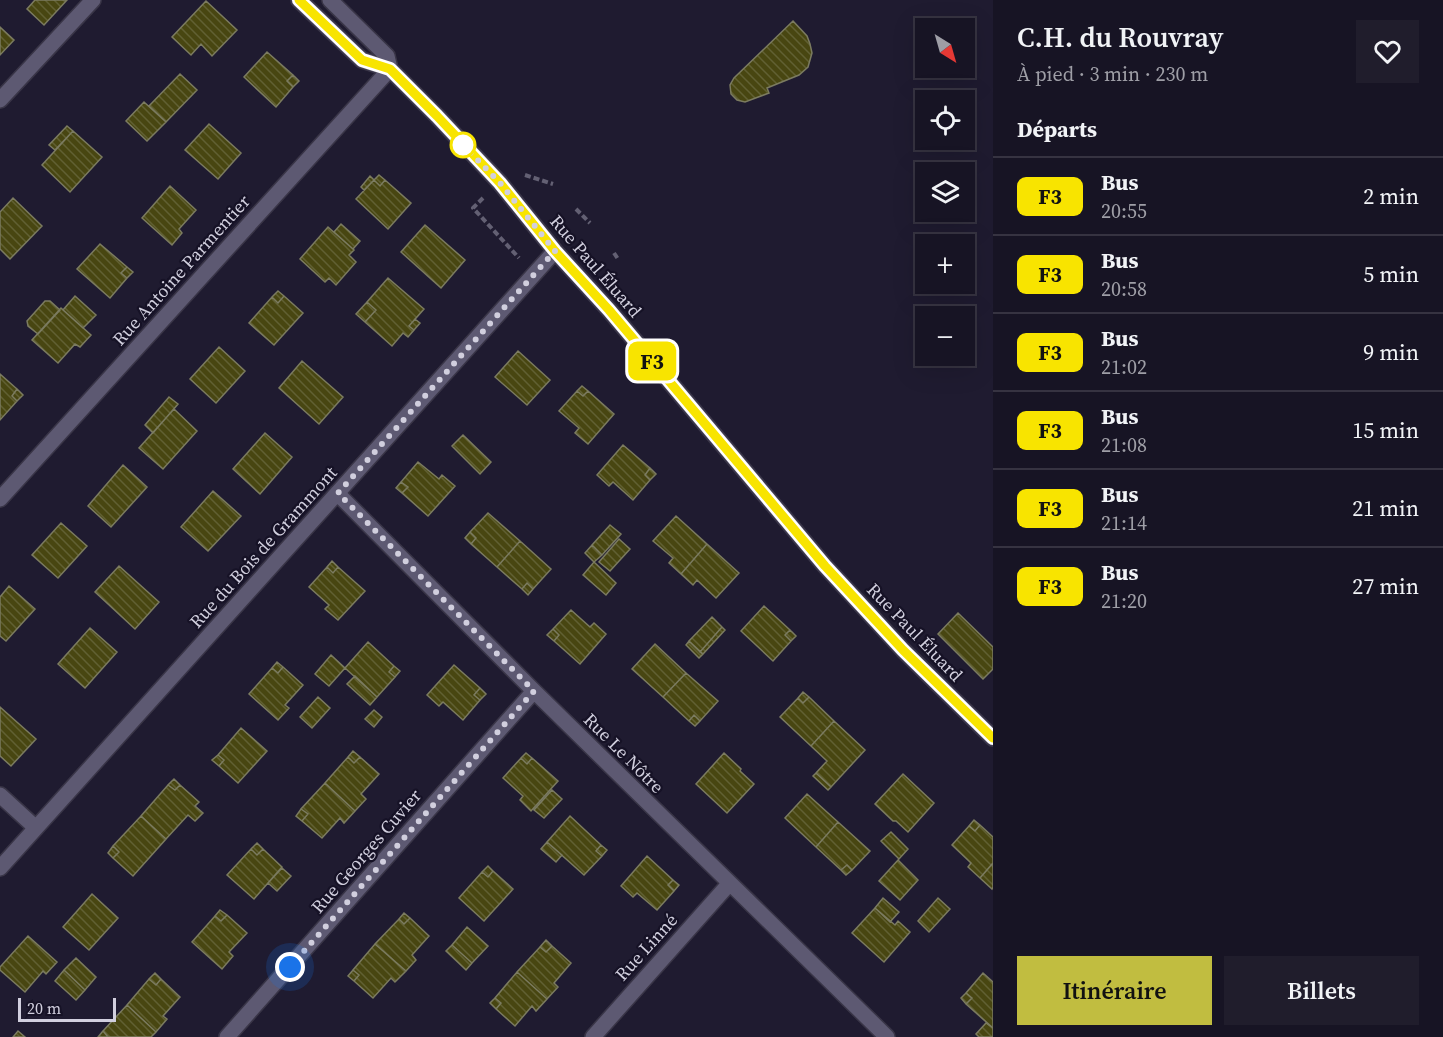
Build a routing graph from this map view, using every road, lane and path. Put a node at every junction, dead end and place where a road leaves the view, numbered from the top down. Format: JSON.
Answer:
{"nodes":[{"id":1,"x":93,"y":0,"type":"edge"},
{"id":2,"x":299,"y":0,"type":"edge"},
{"id":3,"x":330,"y":0,"type":"edge"},
{"id":4,"x":390,"y":69,"type":"junction"},
{"id":5,"x":0,"y":100,"type":"edge"},
{"id":6,"x":522,"y":174,"type":"dead end"},
{"id":7,"x":553,"y":184,"type":"dead end"},
{"id":8,"x":487,"y":195,"type":"dead end"},
{"id":9,"x":576,"y":209,"type":"dead end"},
{"id":10,"x":590,"y":223,"type":"dead end"},
{"id":11,"x":555,"y":251,"type":"junction"},
{"id":12,"x":614,"y":253,"type":"dead end"},
{"id":13,"x":618,"y":260,"type":"dead end"},
{"id":14,"x":521,"y":267,"type":"dead end"},
{"id":15,"x":338,"y":493,"type":"junction"},
{"id":16,"x":0,"y":499,"type":"edge"},
{"id":17,"x":534,"y":691,"type":"junction"},
{"id":18,"x":993,"y":738,"type":"edge"},
{"id":19,"x":0,"y":795,"type":"edge"},
{"id":20,"x":36,"y":828,"type":"junction"},
{"id":21,"x":0,"y":868,"type":"edge"},
{"id":22,"x":729,"y":884,"type":"junction"},
{"id":23,"x":227,"y":1037,"type":"edge"},
{"id":24,"x":593,"y":1037,"type":"edge"},
{"id":25,"x":887,"y":1037,"type":"edge"}],
"edges":[{"from":1,"to":5,"type":"street"},
{"from":2,"to":4,"type":"street","name":"Rue Paul Éluard"},
{"from":3,"to":4,"type":"street"},
{"from":4,"to":11,"type":"street","name":"Rue Paul Éluard"},
{"from":4,"to":16,"type":"street","name":"Rue Antoine Parmentier"},
{"from":6,"to":7,"type":"path"},
{"from":8,"to":14,"type":"path"},
{"from":9,"to":10,"type":"path"},
{"from":11,"to":15,"type":"street","name":"Rue du Bois de Grammont"},
{"from":11,"to":18,"type":"street","name":"Rue Paul Éluard"},
{"from":12,"to":13,"type":"path"},
{"from":15,"to":17,"type":"street","name":"Rue Le Nôtre"},
{"from":15,"to":20,"type":"street","name":"Rue du Bois de Grammont"},
{"from":17,"to":22,"type":"street","name":"Rue Le Nôtre"},
{"from":17,"to":23,"type":"street","name":"Rue Georges Cuvier"},
{"from":19,"to":20,"type":"street"},
{"from":20,"to":21,"type":"street","name":"Rue du Bois de Grammont"},
{"from":22,"to":24,"type":"street","name":"Rue Linné"},
{"from":22,"to":25,"type":"street","name":"Rue Le Nôtre"}]}
